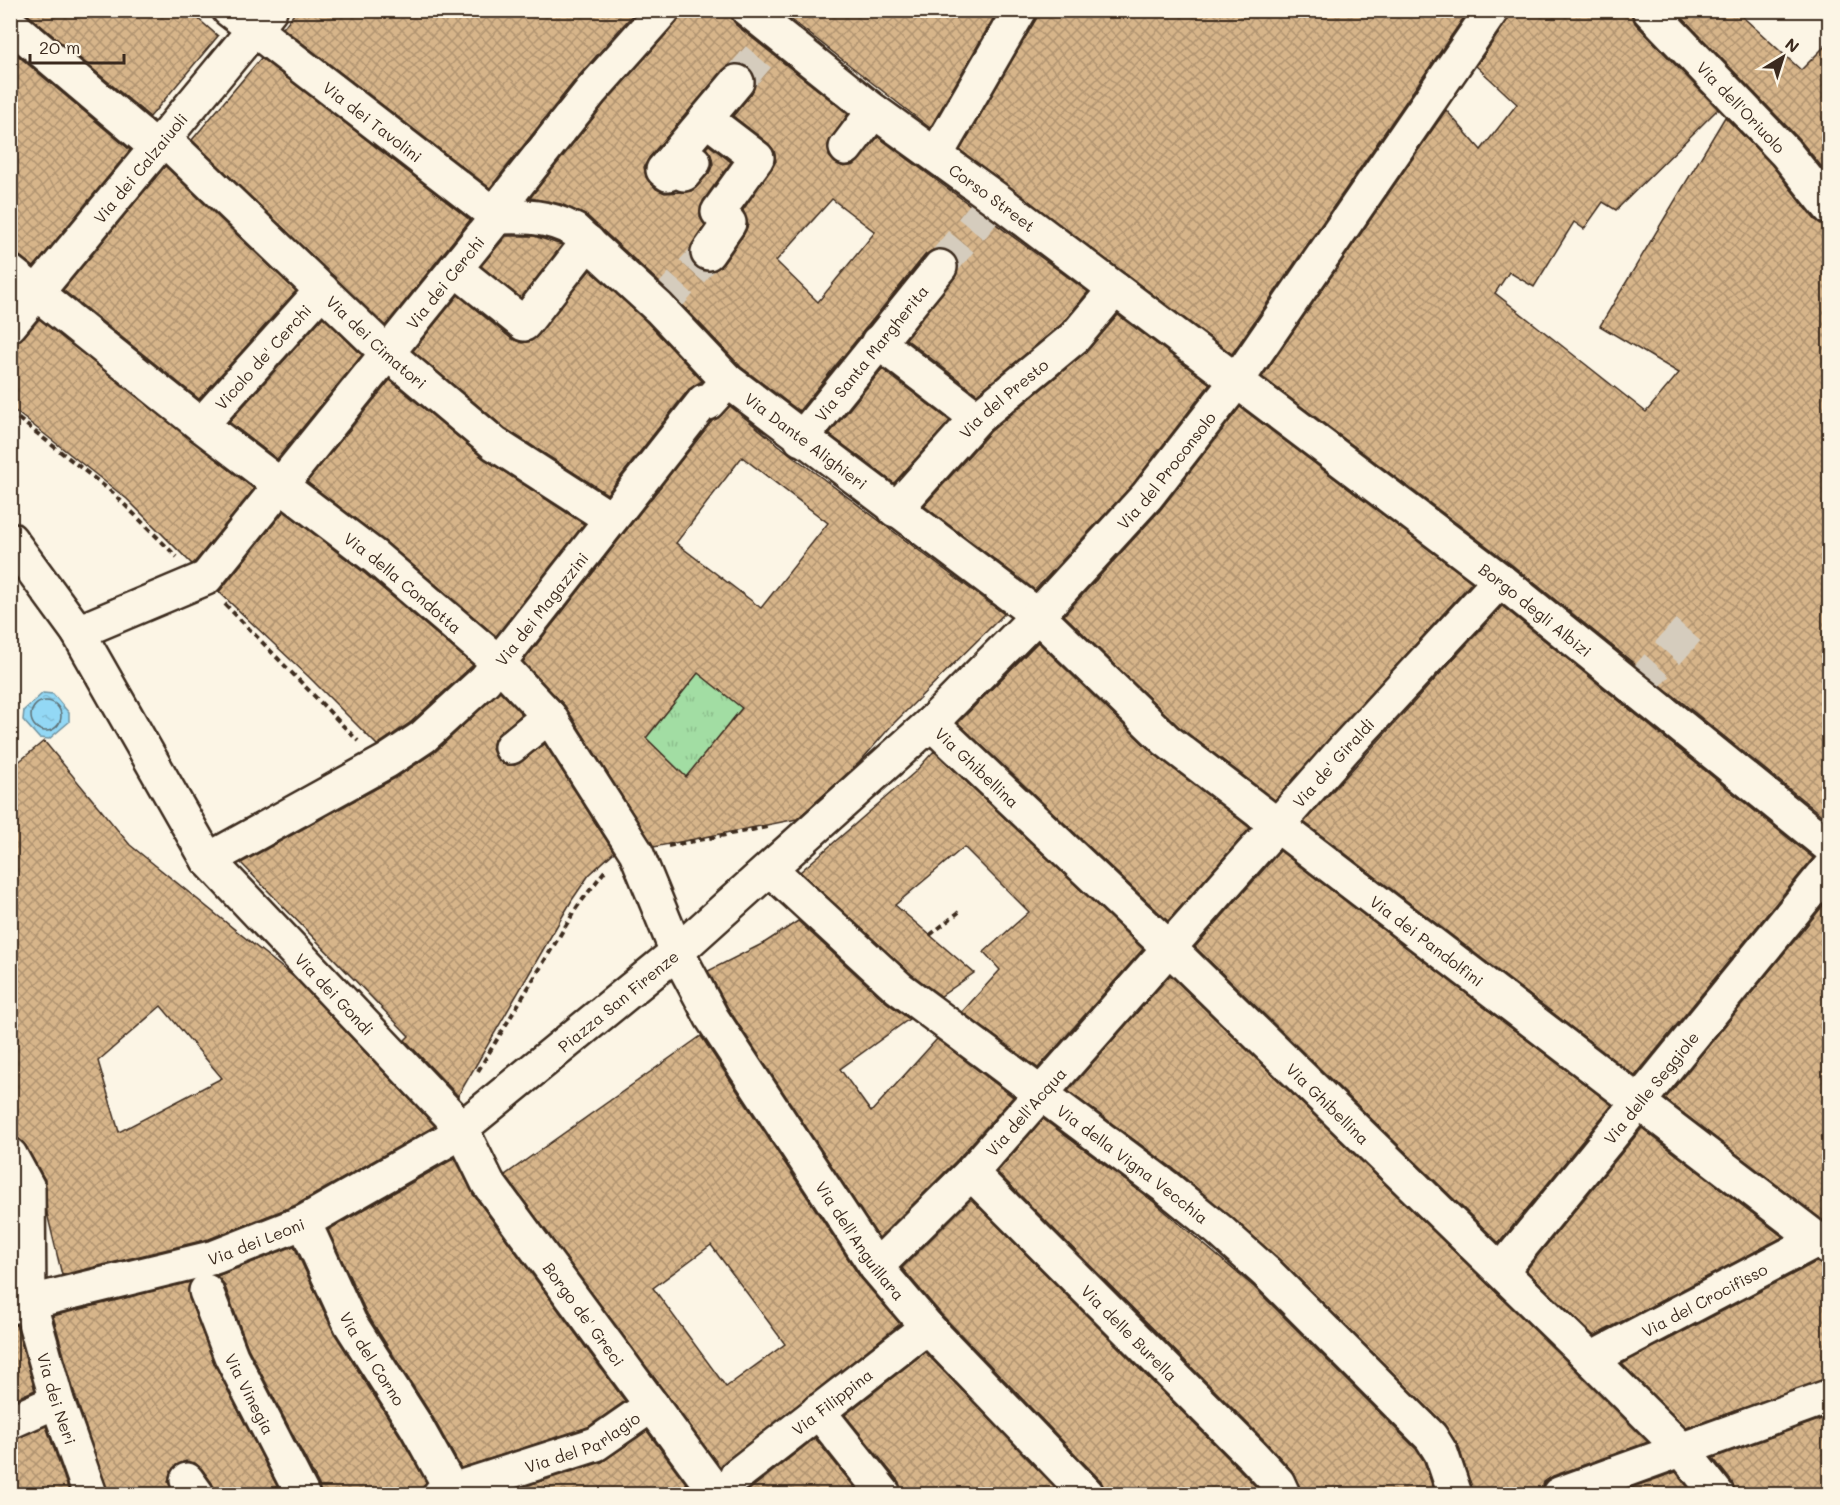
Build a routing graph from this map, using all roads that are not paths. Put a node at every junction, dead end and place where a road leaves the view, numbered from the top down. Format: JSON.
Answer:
{"nodes":[{"id":1,"x":663,"y":10,"type":"edge"},
{"id":2,"x":748,"y":10,"type":"edge"},
{"id":3,"x":1020,"y":10,"type":"edge"},
{"id":4,"x":1649,"y":10,"type":"edge"},
{"id":5,"x":1488,"y":12,"type":"edge"},
{"id":6,"x":251,"y":17,"type":"edge"},
{"id":7,"x":10,"y":24,"type":"edge"},
{"id":8,"x":737,"y":82,"type":"tunnel mouth"},
{"id":9,"x":874,"y":111,"type":"junction"},
{"id":10,"x":706,"y":119,"type":"junction"},
{"id":11,"x":160,"y":143,"type":"junction"},
{"id":12,"x":846,"y":148,"type":"dead end"},
{"id":13,"x":679,"y":151,"type":"dead end"},
{"id":14,"x":936,"y":155,"type":"junction"},
{"id":15,"x":1830,"y":208,"type":"edge"},
{"id":16,"x":494,"y":216,"type":"junction"},
{"id":17,"x":590,"y":244,"type":"junction"},
{"id":18,"x":708,"y":253,"type":"tunnel mouth"},
{"id":19,"x":940,"y":267,"type":"tunnel mouth"},
{"id":20,"x":455,"y":269,"type":"junction"},
{"id":21,"x":10,"y":272,"type":"edge"},
{"id":22,"x":1115,"y":289,"type":"junction"},
{"id":23,"x":322,"y":290,"type":"junction"},
{"id":24,"x":37,"y":293,"type":"junction"},
{"id":25,"x":10,"y":325,"type":"edge"},
{"id":26,"x":878,"y":342,"type":"junction"},
{"id":27,"x":387,"y":353,"type":"junction"},
{"id":28,"x":728,"y":381,"type":"junction"},
{"id":29,"x":1236,"y":382,"type":"junction"},
{"id":30,"x":977,"y":418,"type":"junction"},
{"id":31,"x":201,"y":425,"type":"junction"},
{"id":32,"x":801,"y":438,"type":"junction"},
{"id":33,"x":279,"y":484,"type":"junction"},
{"id":34,"x":895,"y":510,"type":"junction"},
{"id":35,"x":611,"y":519,"type":"junction"},
{"id":36,"x":10,"y":539,"type":"edge"},
{"id":37,"x":1500,"y":580,"type":"junction"},
{"id":38,"x":1038,"y":615,"type":"junction"},
{"id":39,"x":78,"y":632,"type":"junction"},
{"id":40,"x":499,"y":663,"type":"junction"},
{"id":41,"x":549,"y":716,"type":"junction"},
{"id":42,"x":931,"y":723,"type":"junction"},
{"id":43,"x":511,"y":747,"type":"dead end"},
{"id":44,"x":1278,"y":824,"type":"junction"},
{"id":45,"x":1830,"y":846,"type":"edge"},
{"id":46,"x":208,"y":860,"type":"junction"},
{"id":47,"x":1830,"y":867,"type":"edge"},
{"id":48,"x":770,"y":869,"type":"junction"},
{"id":49,"x":1170,"y":949,"type":"junction"},
{"id":50,"x":677,"y":952,"type":"junction"},
{"id":51,"x":1042,"y":1095,"type":"junction"},
{"id":52,"x":1638,"y":1103,"type":"junction"},
{"id":53,"x":462,"y":1130,"type":"junction"},
{"id":54,"x":10,"y":1155,"type":"edge"},
{"id":55,"x":971,"y":1173,"type":"junction"},
{"id":56,"x":304,"y":1222,"type":"junction"},
{"id":57,"x":1823,"y":1245,"type":"edge"},
{"id":58,"x":876,"y":1267,"type":"junction"},
{"id":59,"x":1501,"y":1271,"type":"junction"},
{"id":60,"x":200,"y":1274,"type":"junction"},
{"id":61,"x":20,"y":1304,"type":"edge"},
{"id":62,"x":927,"y":1327,"type":"junction"},
{"id":63,"x":1591,"y":1359,"type":"junction"},
{"id":64,"x":1830,"y":1396,"type":"edge"},
{"id":65,"x":57,"y":1401,"type":"junction"},
{"id":66,"x":652,"y":1405,"type":"junction"},
{"id":67,"x":818,"y":1411,"type":"junction"},
{"id":68,"x":10,"y":1422,"type":"edge"},
{"id":69,"x":1683,"y":1451,"type":"junction"},
{"id":70,"x":723,"y":1486,"type":"edge"},
{"id":71,"x":445,"y":1492,"type":"edge"},
{"id":72,"x":90,"y":1494,"type":"edge"},
{"id":73,"x":302,"y":1494,"type":"edge"},
{"id":74,"x":884,"y":1494,"type":"edge"},
{"id":75,"x":1087,"y":1494,"type":"edge"},
{"id":76,"x":1283,"y":1494,"type":"edge"},
{"id":77,"x":1455,"y":1494,"type":"edge"},
{"id":78,"x":1559,"y":1494,"type":"edge"},
{"id":79,"x":1717,"y":1494,"type":"edge"}],
"edges":[{"from":1,"to":16,"type":"street","name":"Via dei Cerchi"},
{"from":2,"to":9,"type":"street","name":"Corso Street"},
{"from":3,"to":14,"type":"street"},
{"from":4,"to":15,"type":"street","name":"Via dell'Oriuolo"},
{"from":5,"to":29,"type":"street","name":"Via del Proconsolo"},
{"from":6,"to":11,"type":"street","name":"Via dei Calzaiuoli"},
{"from":6,"to":16,"type":"street","name":"Via dei Tavolini"},
{"from":7,"to":11,"type":"street","name":"Via dei Cimatori"},
{"from":8,"to":10,"type":"street"},
{"from":9,"to":12,"type":"street"},
{"from":9,"to":14,"type":"street","name":"Corso Street"},
{"from":10,"to":13,"type":"street"},
{"from":10,"to":18,"type":"street"},
{"from":11,"to":23,"type":"street","name":"Via dei Cimatori"},
{"from":11,"to":24,"type":"street","name":"Via dei Calzaiuoli"},
{"from":14,"to":22,"type":"street","name":"Corso Street"},
{"from":16,"to":17,"type":"street","name":"Via Dante Alighieri"},
{"from":16,"to":20,"type":"street","name":"Via dei Cerchi"},
{"from":17,"to":20,"type":"street"},
{"from":17,"to":28,"type":"street","name":"Via Dante Alighieri"},
{"from":19,"to":26,"type":"street","name":"Via Santa Margherita"},
{"from":20,"to":27,"type":"street","name":"Via dei Cerchi"},
{"from":21,"to":24,"type":"street","name":"Via della Condotta"},
{"from":22,"to":29,"type":"street","name":"Corso Street"},
{"from":22,"to":30,"type":"street","name":"Via del Presto"},
{"from":23,"to":27,"type":"street","name":"Via dei Cimatori"},
{"from":23,"to":31,"type":"street","name":"Vicolo de' Cerchi"},
{"from":24,"to":25,"type":"street","name":"Via dei Calzaiuoli"},
{"from":24,"to":31,"type":"street","name":"Via della Condotta"},
{"from":26,"to":30,"type":"street"},
{"from":26,"to":32,"type":"street","name":"Via Santa Margherita"},
{"from":27,"to":33,"type":"street","name":"Via dei Cerchi"},
{"from":27,"to":35,"type":"street","name":"Via dei Cimatori"},
{"from":28,"to":32,"type":"street","name":"Via Dante Alighieri"},
{"from":28,"to":35,"type":"street","name":"Via dei Magazzini"},
{"from":29,"to":37,"type":"street","name":"Borgo degli Albizi"},
{"from":29,"to":38,"type":"street","name":"Via del Proconsolo"},
{"from":30,"to":34,"type":"street","name":"Via del Presto"},
{"from":31,"to":33,"type":"street","name":"Via della Condotta"},
{"from":32,"to":34,"type":"street","name":"Via Dante Alighieri"},
{"from":33,"to":39,"type":"street","name":"Via dei Cerchi"},
{"from":33,"to":40,"type":"street","name":"Via della Condotta"},
{"from":34,"to":38,"type":"street","name":"Via Dante Alighieri"},
{"from":35,"to":40,"type":"street","name":"Via dei Magazzini"},
{"from":36,"to":39,"type":"street","name":"Via dei Gondi"},
{"from":37,"to":44,"type":"street","name":"Via de' Giraldi"},
{"from":37,"to":45,"type":"street","name":"Borgo degli Albizi"},
{"from":38,"to":42,"type":"street","name":"Via del Proconsolo"},
{"from":38,"to":44,"type":"street","name":"Via dei Pandolfini"},
{"from":39,"to":46,"type":"street","name":"Via dei Gondi"},
{"from":40,"to":41,"type":"street","name":"Via della Condotta"},
{"from":40,"to":46,"type":"street","name":"Via dei Magazzini"},
{"from":41,"to":43,"type":"street"},
{"from":41,"to":50,"type":"street","name":"Via della Condotta"},
{"from":42,"to":48,"type":"street","name":"Via del Proconsolo"},
{"from":42,"to":49,"type":"street","name":"Via Ghibellina"},
{"from":44,"to":49,"type":"street","name":"Via de' Giraldi"},
{"from":44,"to":52,"type":"street","name":"Via dei Pandolfini"},
{"from":46,"to":53,"type":"street","name":"Via dei Gondi"},
{"from":47,"to":52,"type":"street","name":"Via delle Seggiole"},
{"from":48,"to":50,"type":"street","name":"Piazza San Firenze"},
{"from":48,"to":51,"type":"street","name":"Via della Vigna Vecchia"},
{"from":49,"to":51,"type":"street","name":"Via dell'Acqua"},
{"from":49,"to":59,"type":"street","name":"Via Ghibellina"},
{"from":50,"to":53,"type":"street","name":"Piazza San Firenze"},
{"from":50,"to":58,"type":"street","name":"Via dell'Anguillara"},
{"from":51,"to":55,"type":"street","name":"Via dell'Acqua"},
{"from":51,"to":77,"type":"street","name":"Via della Vigna Vecchia"},
{"from":52,"to":57,"type":"street","name":"Via dei Pandolfini"},
{"from":52,"to":59,"type":"street","name":"Via delle Seggiole"},
{"from":53,"to":56,"type":"street","name":"Via dei Leoni"},
{"from":53,"to":66,"type":"street","name":"Borgo de' Greci"},
{"from":54,"to":61,"type":"street","name":"Via dei Neri"},
{"from":55,"to":58,"type":"street","name":"Via dell'Acqua"},
{"from":55,"to":76,"type":"street","name":"Via delle Burella"},
{"from":56,"to":60,"type":"street","name":"Via dei Leoni"},
{"from":56,"to":71,"type":"street","name":"Via del Corno"},
{"from":57,"to":63,"type":"street","name":"Via del Crocifisso"},
{"from":58,"to":62,"type":"street","name":"Via dell'Anguillara"},
{"from":59,"to":63,"type":"street","name":"Via Ghibellina"},
{"from":60,"to":61,"type":"street","name":"Via dei Leoni"},
{"from":60,"to":73,"type":"street","name":"Via Vinegia"},
{"from":61,"to":65,"type":"street","name":"Via dei Neri"},
{"from":62,"to":67,"type":"street","name":"Via Filippina"},
{"from":62,"to":75,"type":"street","name":"Via dell'Anguillara"},
{"from":63,"to":69,"type":"street","name":"Via Ghibellina"},
{"from":64,"to":69,"type":"street"},
{"from":65,"to":68,"type":"street"},
{"from":65,"to":72,"type":"street","name":"Via dei Neri"},
{"from":66,"to":70,"type":"street","name":"Borgo de' Greci"},
{"from":66,"to":71,"type":"street","name":"Via del Parlagio"},
{"from":67,"to":70,"type":"street","name":"Via Filippina"},
{"from":67,"to":74,"type":"street"},
{"from":69,"to":78,"type":"street"},
{"from":69,"to":79,"type":"street","name":"Via Ghibellina"}]}
